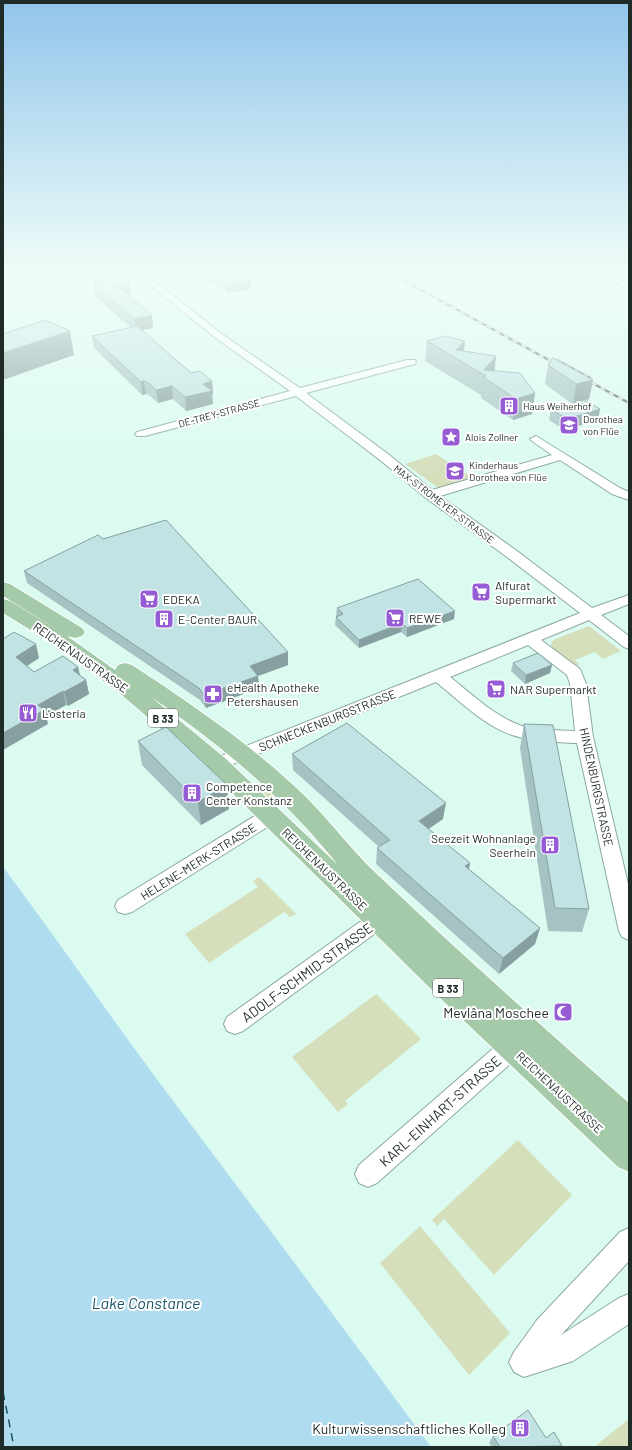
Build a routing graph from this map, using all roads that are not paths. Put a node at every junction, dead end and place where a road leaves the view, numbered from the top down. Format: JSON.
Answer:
{"nodes":[{"id":1,"x":225,"y":341,"type":"edge"},
{"id":2,"x":411,"y":362,"type":"dead end"},
{"id":3,"x":298,"y":392,"type":"junction"},
{"id":4,"x":140,"y":434,"type":"dead end"},
{"id":5,"x":536,"y":439,"type":"dead end"},
{"id":6,"x":561,"y":456,"type":"junction"},
{"id":7,"x":430,"y":495,"type":"junction"},
{"id":8,"x":629,"y":496,"type":"edge"},
{"id":9,"x":3,"y":588,"type":"edge"},
{"id":10,"x":629,"y":599,"type":"edge"},
{"id":11,"x":3,"y":605,"type":"edge"},
{"id":12,"x":591,"y":616,"type":"junction"},
{"id":13,"x":530,"y":639,"type":"junction"},
{"id":14,"x":629,"y":644,"type":"edge"},
{"id":15,"x":437,"y":675,"type":"junction"},
{"id":16,"x":584,"y":737,"type":"junction"},
{"id":17,"x":242,"y":754,"type":"junction"},
{"id":18,"x":216,"y":764,"type":"junction"},
{"id":19,"x":306,"y":812,"type":"junction"},
{"id":20,"x":270,"y":816,"type":"junction"},
{"id":21,"x":125,"y":906,"type":"dead end"},
{"id":22,"x":378,"y":920,"type":"junction"},
{"id":23,"x":629,"y":931,"type":"edge"},
{"id":24,"x":235,"y":1024,"type":"dead end"},
{"id":25,"x":512,"y":1047,"type":"junction"},
{"id":26,"x":629,"y":1124,"type":"edge"},
{"id":27,"x":629,"y":1156,"type":"edge"},
{"id":28,"x":368,"y":1174,"type":"dead end"},
{"id":29,"x":626,"y":1251,"type":"edge"},
{"id":30,"x":629,"y":1308,"type":"edge"}],
"edges":[{"from":1,"to":3,"type":"street","name":"MAX-STROMEYER-STRASSE"},
{"from":2,"to":3,"type":"street"},
{"from":3,"to":4,"type":"street","name":"DE-TREY-STRASSE"},
{"from":3,"to":7,"type":"street","name":"MAX-STROMEYER-STRASSE"},
{"from":5,"to":6,"type":"street"},
{"from":6,"to":7,"type":"street"},
{"from":6,"to":8,"type":"street"},
{"from":7,"to":12,"type":"street","name":"MAX-STROMEYER-STRASSE"},
{"from":9,"to":17,"type":"main road","name":"REICHENAUSTRASSE","number":"B 33"},
{"from":10,"to":12,"type":"street","name":"SCHNECKENBURGSTRASSE"},
{"from":11,"to":18,"type":"main road","name":"REICHENAUSTRASSE","number":"B 33"},
{"from":12,"to":13,"type":"street","name":"SCHNECKENBURGSTRASSE"},
{"from":12,"to":14,"type":"street","name":"MAX-STROMEYER-STRASSE"},
{"from":13,"to":15,"type":"street","name":"SCHNECKENBURGSTRASSE"},
{"from":13,"to":16,"type":"street","name":"HINDENBURGSTRASSE"},
{"from":15,"to":16,"type":"street"},
{"from":15,"to":17,"type":"street","name":"SCHNECKENBURGSTRASSE"},
{"from":16,"to":23,"type":"street","name":"HINDENBURGSTRASSE"},
{"from":17,"to":18,"type":"street","name":"SCHNECKENBURGSTRASSE"},
{"from":17,"to":19,"type":"main road","name":"REICHENAUSTRASSE","number":"B 33"},
{"from":18,"to":20,"type":"main road","name":"REICHENAUSTRASSE","number":"B 33"},
{"from":19,"to":20,"type":"main road"},
{"from":19,"to":26,"type":"main road","name":"REICHENAUSTRASSE","number":"B 33"},
{"from":20,"to":21,"type":"street","name":"HELENE-MERK-STRASSE"},
{"from":20,"to":22,"type":"main road","name":"REICHENAUSTRASSE","number":"B 33"},
{"from":22,"to":24,"type":"street","name":"ADOLF-SCHMID-STRASSE"},
{"from":22,"to":25,"type":"main road","name":"REICHENAUSTRASSE","number":"B 33"},
{"from":25,"to":27,"type":"main road","name":"REICHENAUSTRASSE","number":"B 33"},
{"from":25,"to":28,"type":"street","name":"KARL-EINHART-STRASSE"},
{"from":29,"to":30,"type":"street"}]}
